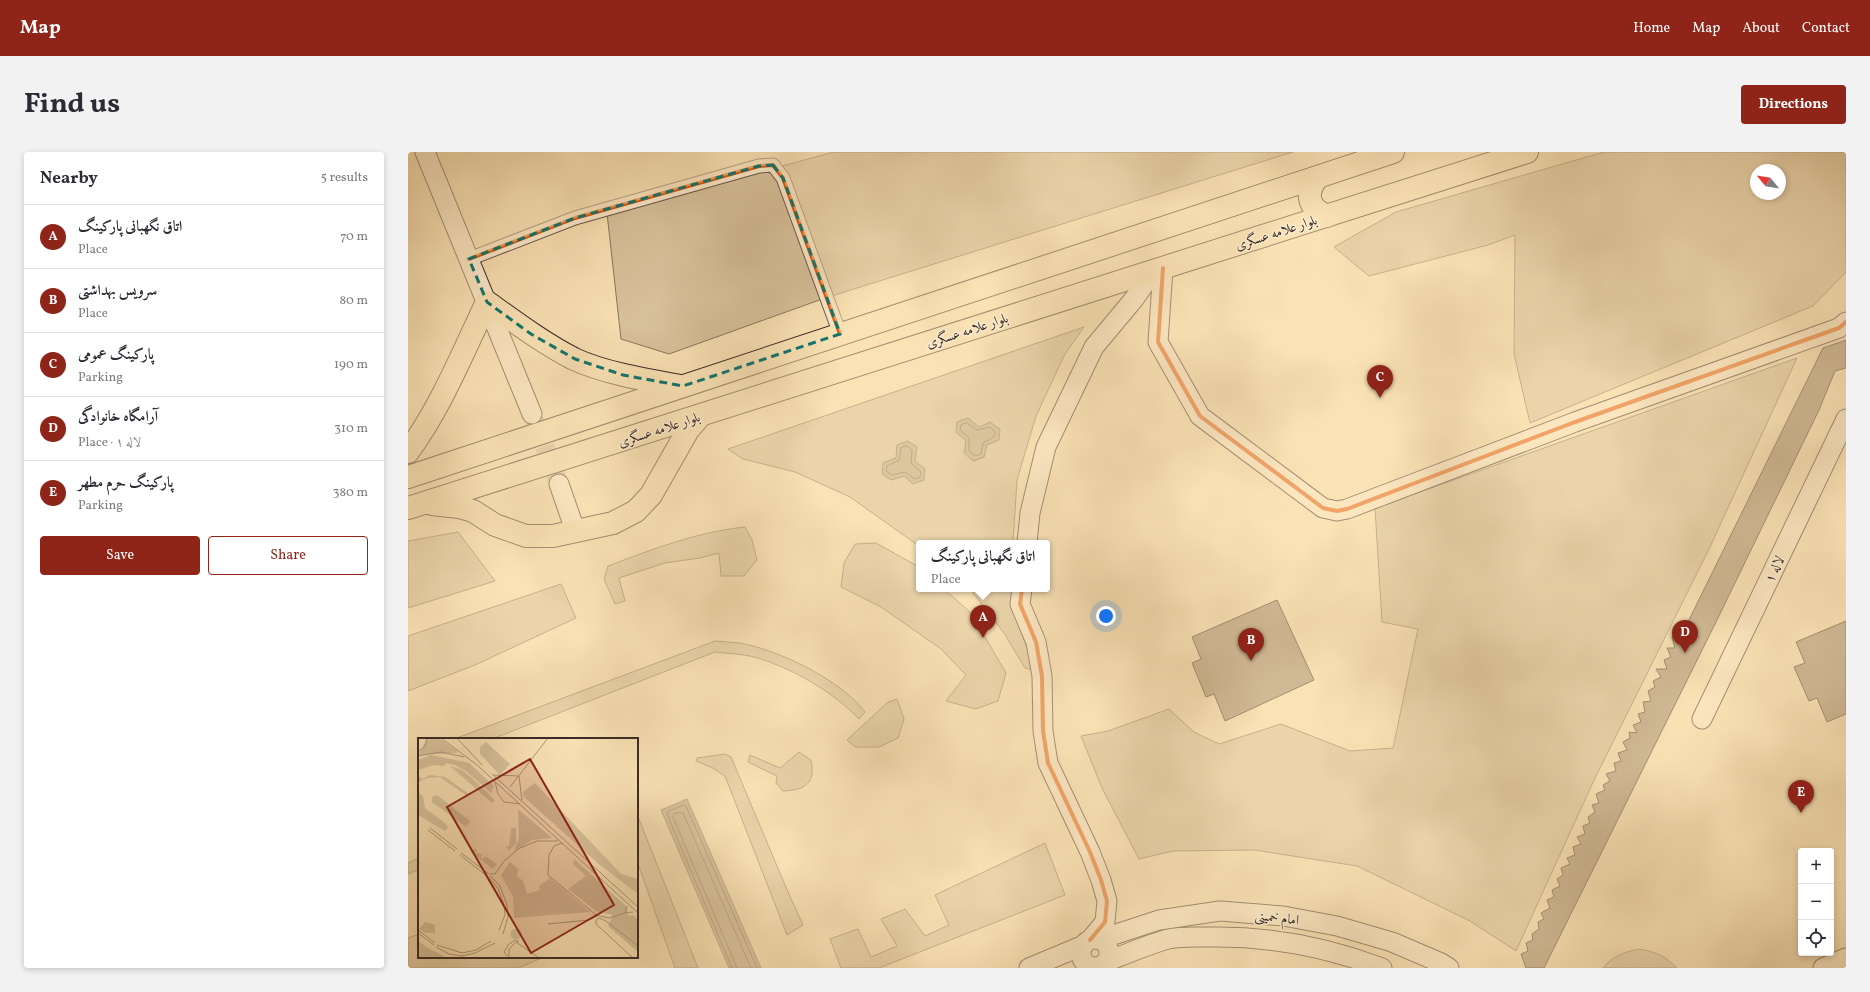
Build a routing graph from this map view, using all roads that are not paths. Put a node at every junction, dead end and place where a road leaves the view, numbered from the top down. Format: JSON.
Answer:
{"nodes":[{"id":1,"x":425,"y":152,"type":"edge"},
{"id":2,"x":1393,"y":152,"type":"edge"},
{"id":3,"x":1527,"y":152,"type":"edge"},
{"id":4,"x":1317,"y":178,"type":"junction"},
{"id":5,"x":1327,"y":216,"type":"junction"},
{"id":6,"x":469,"y":260,"type":"junction"},
{"id":7,"x":1158,"y":270,"type":"junction"},
{"id":8,"x":488,"y":302,"type":"junction"},
{"id":9,"x":1846,"y":322,"type":"edge"},
{"id":10,"x":840,"y":334,"type":"junction"},
{"id":11,"x":683,"y":386,"type":"junction"},
{"id":12,"x":532,"y":414,"type":"tunnel mouth"},
{"id":13,"x":700,"y":416,"type":"junction"},
{"id":14,"x":1846,"y":419,"type":"edge"},
{"id":15,"x":408,"y":452,"type":"edge"},
{"id":16,"x":408,"y":477,"type":"edge"},
{"id":17,"x":559,"y":484,"type":"tunnel mouth"},
{"id":18,"x":416,"y":506,"type":"edge"},
{"id":19,"x":575,"y":530,"type":"junction"},
{"id":20,"x":1027,"y":540,"type":"edge"},
{"id":21,"x":1022,"y":592,"type":"edge"},
{"id":22,"x":1702,"y":719,"type":"dead end"},
{"id":23,"x":1092,"y":941,"type":"junction"},
{"id":24,"x":1846,"y":958,"type":"edge"},
{"id":25,"x":1096,"y":966,"type":"edge"},
{"id":26,"x":1029,"y":968,"type":"edge"},
{"id":27,"x":1382,"y":968,"type":"edge"},
{"id":28,"x":1449,"y":968,"type":"edge"},
{"id":29,"x":1823,"y":968,"type":"edge"}],
"edges":[{"from":1,"to":6,"type":"street"},
{"from":2,"to":4,"type":"highway"},
{"from":3,"to":5,"type":"highway","name":"بلوار علامه عسگری"},
{"from":4,"to":5,"type":"highway"},
{"from":4,"to":10,"type":"highway"},
{"from":5,"to":7,"type":"highway","name":"بلوار علامه عسگری"},
{"from":6,"to":8,"type":"street"},
{"from":6,"to":10,"type":"street"},
{"from":7,"to":9,"type":"street"},
{"from":7,"to":13,"type":"highway","name":"بلوار علامه عسگری"},
{"from":7,"to":20,"type":"street"},
{"from":8,"to":11,"type":"highway"},
{"from":8,"to":12,"type":"street"},
{"from":8,"to":15,"type":"highway"},
{"from":10,"to":11,"type":"highway"},
{"from":11,"to":16,"type":"highway"},
{"from":13,"to":18,"type":"highway","name":"بلوار علامه عسگری"},
{"from":13,"to":19,"type":"highway"},
{"from":14,"to":22,"type":"street","name":"لاله ۱"},
{"from":17,"to":19,"type":"street"},
{"from":18,"to":19,"type":"highway"},
{"from":21,"to":23,"type":"street"},
{"from":23,"to":25,"type":"street"},
{"from":23,"to":25,"type":"street"},
{"from":23,"to":26,"type":"street","name":"امام خمینی"},
{"from":23,"to":28,"type":"street","name":"امام خمینی"},
{"from":24,"to":29,"type":"street"},
{"from":25,"to":27,"type":"street","name":"امام خمینی"}]}
